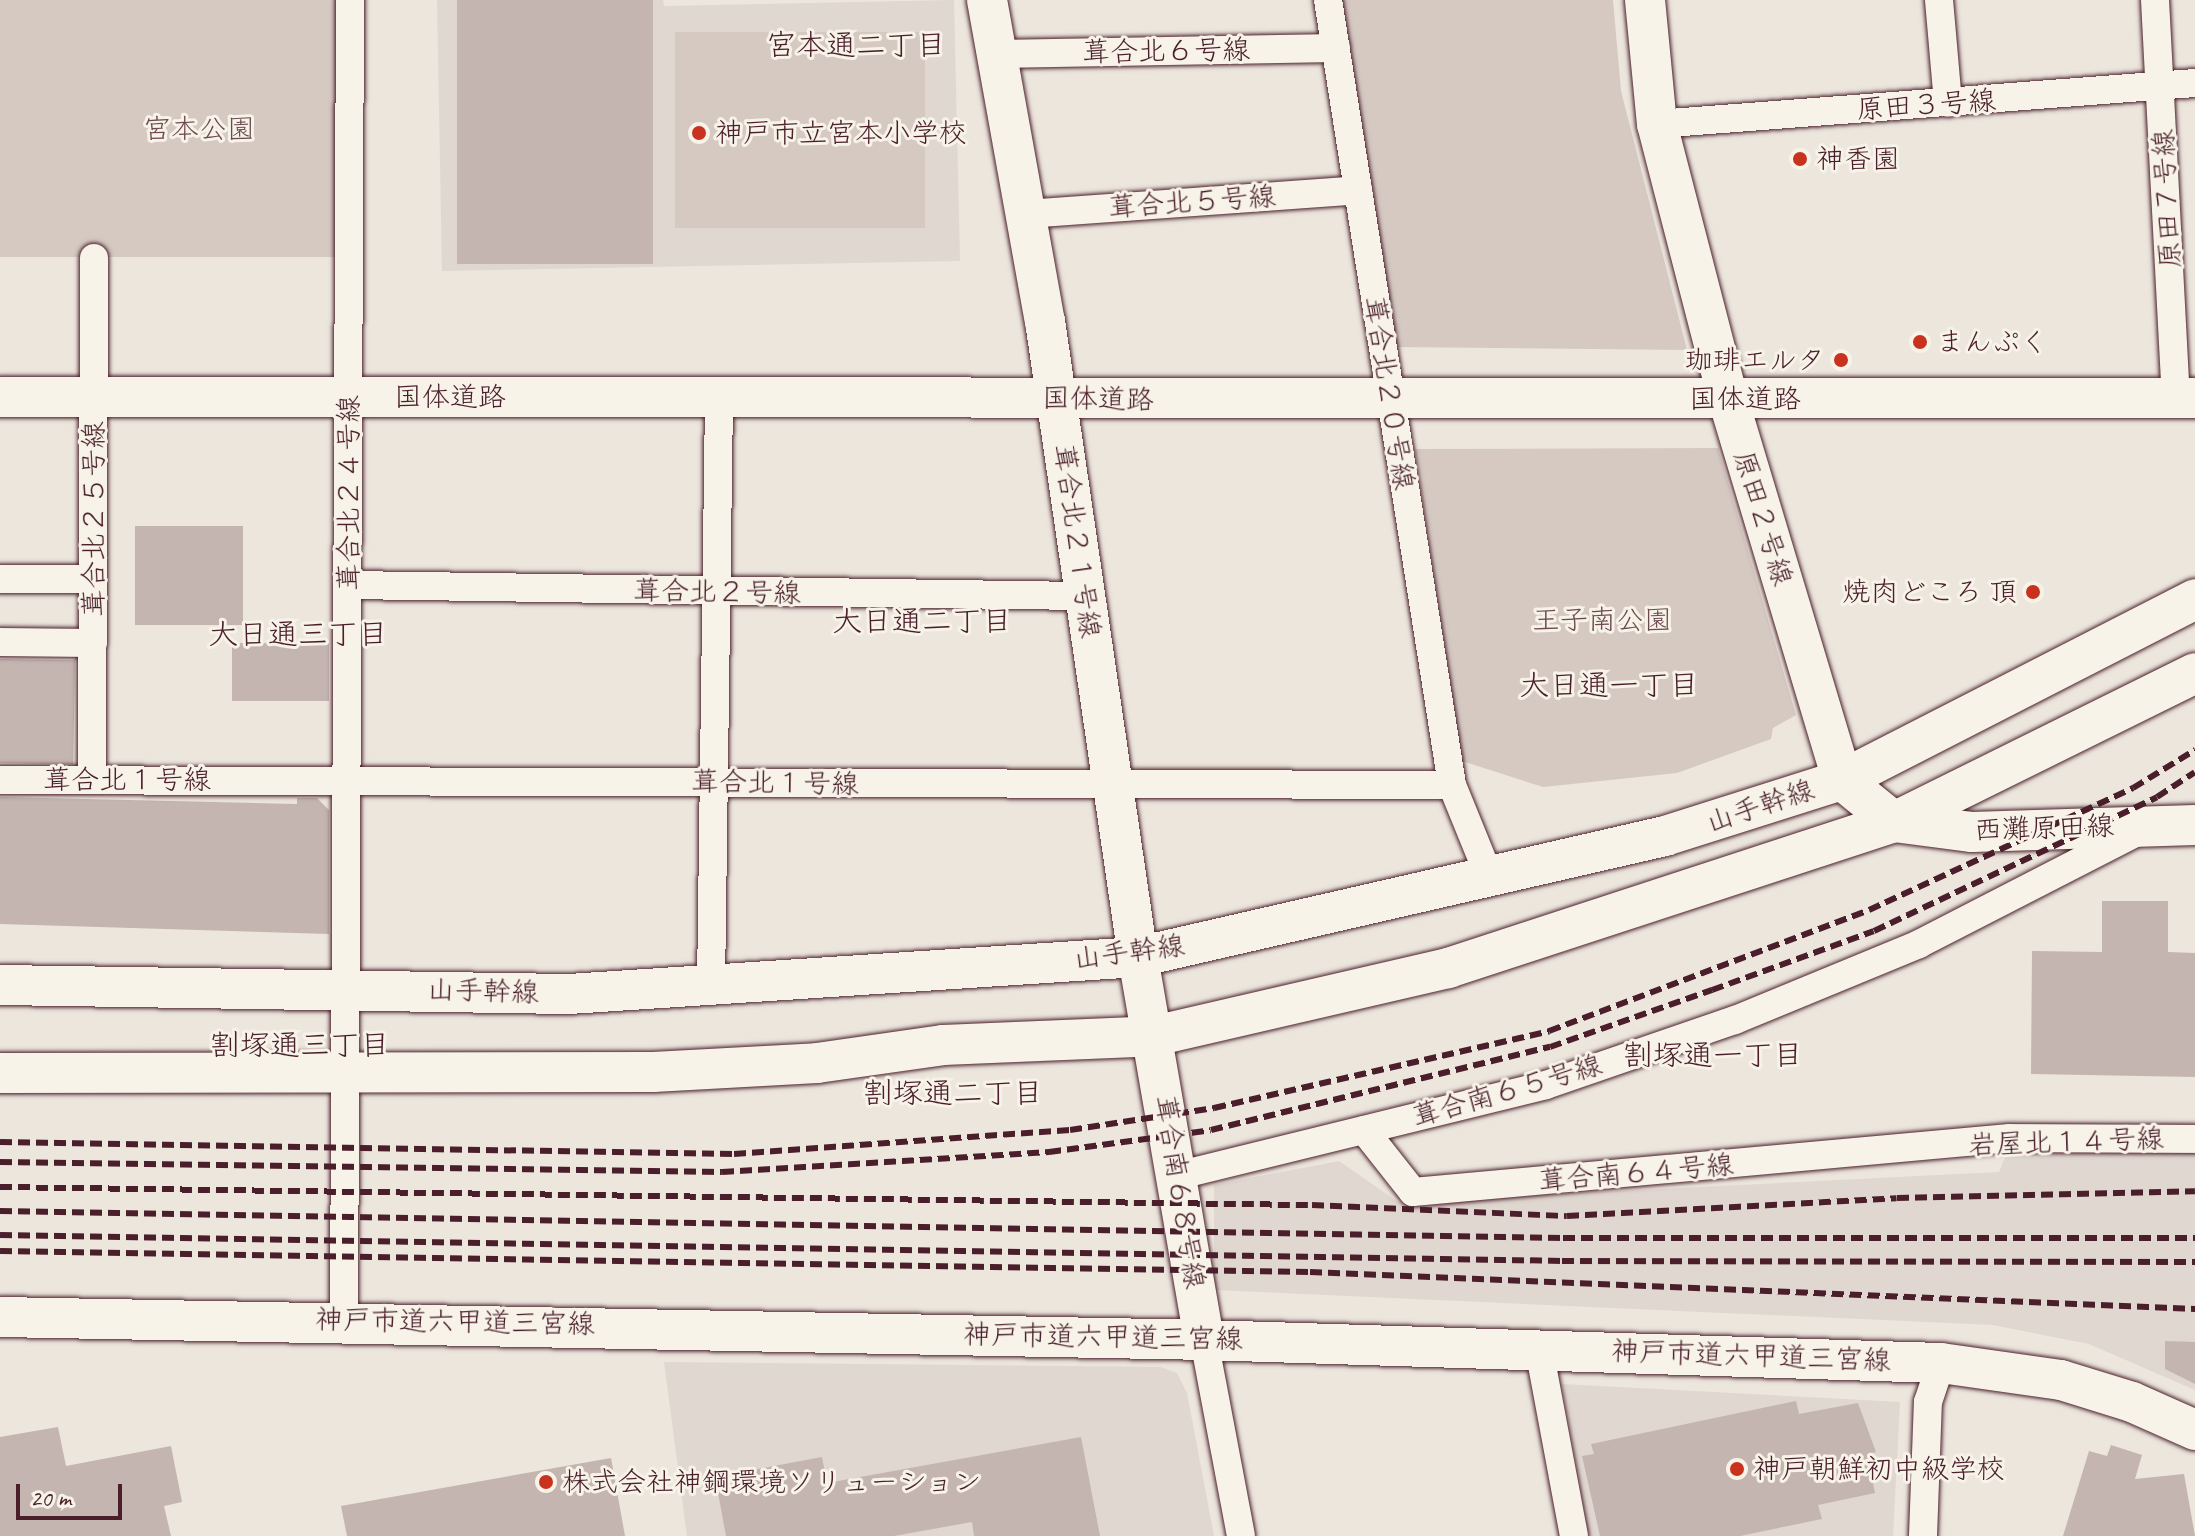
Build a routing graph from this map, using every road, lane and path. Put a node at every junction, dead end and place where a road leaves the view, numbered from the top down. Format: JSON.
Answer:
{"nodes":[{"id":1,"x":350,"y":0,"type":"edge"},
{"id":2,"x":987,"y":0,"type":"edge"},
{"id":3,"x":1328,"y":0,"type":"edge"},
{"id":4,"x":1645,"y":0,"type":"edge"},
{"id":5,"x":1939,"y":0,"type":"edge"},
{"id":6,"x":2155,"y":0,"type":"edge"},
{"id":7,"x":1336,"y":48,"type":"junction"},
{"id":8,"x":997,"y":54,"type":"junction"},
{"id":9,"x":2195,"y":83,"type":"edge"},
{"id":10,"x":2162,"y":86,"type":"junction"},
{"id":11,"x":1948,"y":103,"type":"junction"},
{"id":12,"x":1657,"y":124,"type":"junction"},
{"id":13,"x":1358,"y":190,"type":"junction"},
{"id":14,"x":1026,"y":214,"type":"junction"},
{"id":15,"x":94,"y":258,"type":"dead end"},
{"id":16,"x":349,"y":396,"type":"junction"},
{"id":17,"x":0,"y":397,"type":"edge"},
{"id":18,"x":95,"y":397,"type":"junction"},
{"id":19,"x":719,"y":397,"type":"junction"},
{"id":20,"x":1057,"y":398,"type":"junction"},
{"id":21,"x":2186,"y":398,"type":"edge"},
{"id":22,"x":1728,"y":399,"type":"junction"},
{"id":23,"x":1390,"y":402,"type":"junction"},
{"id":24,"x":0,"y":579,"type":"edge"},
{"id":25,"x":93,"y":579,"type":"junction"},
{"id":26,"x":349,"y":585,"type":"junction"},
{"id":27,"x":714,"y":592,"type":"junction"},
{"id":28,"x":1085,"y":596,"type":"junction"},
{"id":29,"x":2195,"y":599,"type":"edge"},
{"id":30,"x":0,"y":642,"type":"edge"},
{"id":31,"x":93,"y":643,"type":"junction"},
{"id":32,"x":2195,"y":673,"type":"edge"},
{"id":33,"x":349,"y":778,"type":"junction"},
{"id":34,"x":0,"y":780,"type":"edge"},
{"id":35,"x":92,"y":780,"type":"junction"},
{"id":36,"x":1842,"y":780,"type":"junction"},
{"id":37,"x":710,"y":782,"type":"junction"},
{"id":38,"x":1452,"y":785,"type":"junction"},
{"id":39,"x":1112,"y":786,"type":"junction"},
{"id":40,"x":1894,"y":822,"type":"junction"},
{"id":41,"x":2151,"y":825,"type":"junction"},
{"id":42,"x":2195,"y":825,"type":"edge"},
{"id":43,"x":1489,"y":876,"type":"junction"},
{"id":44,"x":1138,"y":957,"type":"junction"},
{"id":45,"x":0,"y":985,"type":"edge"},
{"id":46,"x":345,"y":986,"type":"junction"},
{"id":47,"x":711,"y":987,"type":"junction"},
{"id":48,"x":1154,"y":1036,"type":"junction"},
{"id":49,"x":0,"y":1073,"type":"edge"},
{"id":50,"x":345,"y":1074,"type":"junction"},
{"id":51,"x":1364,"y":1130,"type":"junction"},
{"id":52,"x":2195,"y":1139,"type":"edge"},
{"id":53,"x":1937,"y":1147,"type":"joint"},
{"id":54,"x":1176,"y":1176,"type":"junction"},
{"id":55,"x":0,"y":1317,"type":"edge"},
{"id":56,"x":344,"y":1320,"type":"junction"},
{"id":57,"x":1204,"y":1340,"type":"junction"},
{"id":58,"x":1539,"y":1349,"type":"junction"},
{"id":59,"x":1941,"y":1363,"type":"junction"},
{"id":60,"x":2195,"y":1430,"type":"edge"},
{"id":61,"x":1241,"y":1536,"type":"edge"},
{"id":62,"x":1574,"y":1536,"type":"edge"},
{"id":63,"x":1923,"y":1536,"type":"edge"}],
"edges":[{"from":1,"to":16,"type":"street","name":"葺合北２４号線"},
{"from":2,"to":8,"type":"street","name":"葺合北２１号線"},
{"from":3,"to":7,"type":"street","name":"葺合北２０号線"},
{"from":4,"to":12,"type":"street","name":"原田２号線"},
{"from":5,"to":11,"type":"street"},
{"from":6,"to":10,"type":"street","name":"原田７号線"},
{"from":7,"to":8,"type":"street","name":"葺合北６号線"},
{"from":7,"to":13,"type":"street","name":"葺合北２０号線"},
{"from":8,"to":14,"type":"street","name":"葺合北２１号線"},
{"from":9,"to":10,"type":"street","name":"原田３号線"},
{"from":10,"to":11,"type":"street","name":"原田３号線"},
{"from":10,"to":21,"type":"street","name":"原田７号線"},
{"from":11,"to":12,"type":"street","name":"原田３号線"},
{"from":12,"to":22,"type":"street","name":"原田２号線"},
{"from":13,"to":14,"type":"street","name":"葺合北５号線"},
{"from":13,"to":23,"type":"street","name":"葺合北２０号線"},
{"from":14,"to":20,"type":"street","name":"葺合北２１号線"},
{"from":15,"to":18,"type":"street","name":"葺合北２５号線"},
{"from":16,"to":18,"type":"street","name":"国体道路"},
{"from":16,"to":19,"type":"street","name":"国体道路"},
{"from":16,"to":26,"type":"street","name":"葺合北２４号線"},
{"from":17,"to":18,"type":"street","name":"国体道路"},
{"from":18,"to":25,"type":"street","name":"葺合北２５号線"},
{"from":19,"to":20,"type":"street","name":"国体道路"},
{"from":19,"to":27,"type":"street"},
{"from":20,"to":23,"type":"street","name":"国体道路"},
{"from":20,"to":28,"type":"street","name":"葺合北２１号線"},
{"from":21,"to":22,"type":"street","name":"国体道路"},
{"from":22,"to":23,"type":"street","name":"国体道路"},
{"from":22,"to":36,"type":"street","name":"原田２号線"},
{"from":23,"to":38,"type":"street","name":"葺合北２０号線"},
{"from":24,"to":25,"type":"street"},
{"from":25,"to":31,"type":"street","name":"葺合北２５号線"},
{"from":26,"to":27,"type":"street","name":"葺合北２号線"},
{"from":26,"to":33,"type":"street","name":"葺合北２４号線"},
{"from":27,"to":28,"type":"street","name":"葺合北２号線"},
{"from":27,"to":37,"type":"street"},
{"from":28,"to":39,"type":"street","name":"葺合北２１号線"},
{"from":29,"to":36,"type":"street","name":"山手幹線"},
{"from":30,"to":31,"type":"street"},
{"from":31,"to":35,"type":"street","name":"葺合北２５号線"},
{"from":32,"to":40,"type":"street","name":"山手幹線"},
{"from":33,"to":35,"type":"street","name":"葺合北１号線"},
{"from":33,"to":37,"type":"street","name":"葺合北１号線"},
{"from":33,"to":46,"type":"street","name":"葺合北２４号線"},
{"from":34,"to":35,"type":"street","name":"葺合北１号線"},
{"from":36,"to":40,"type":"street"},
{"from":36,"to":43,"type":"street","name":"山手幹線"},
{"from":37,"to":39,"type":"street","name":"葺合北１号線"},
{"from":37,"to":47,"type":"street"},
{"from":38,"to":39,"type":"street","name":"葺合北１号線"},
{"from":38,"to":43,"type":"street"},
{"from":39,"to":44,"type":"street","name":"葺合北２１号線"},
{"from":40,"to":41,"type":"street","name":"西灘原田線"},
{"from":40,"to":48,"type":"street","name":"山手幹線"},
{"from":41,"to":42,"type":"street","name":"西灘原田線"},
{"from":41,"to":51,"type":"street","name":"葺合南６５号線"},
{"from":43,"to":44,"type":"street","name":"山手幹線"},
{"from":44,"to":47,"type":"street","name":"山手幹線"},
{"from":44,"to":48,"type":"street","name":"葺合北２１号線"},
{"from":45,"to":46,"type":"street","name":"山手幹線"},
{"from":46,"to":47,"type":"street","name":"山手幹線"},
{"from":46,"to":50,"type":"street","name":"葺合北２４号線"},
{"from":48,"to":50,"type":"street","name":"山手幹線"},
{"from":48,"to":54,"type":"street","name":"葺合南６８号線"},
{"from":49,"to":50,"type":"street","name":"山手幹線"},
{"from":50,"to":56,"type":"street","name":"葺合北２４号線"},
{"from":51,"to":53,"type":"street","name":"葺合南６４号線"},
{"from":51,"to":54,"type":"street","name":"葺合南６５号線"},
{"from":52,"to":53,"type":"street","name":"岩屋北１４号線"},
{"from":54,"to":57,"type":"street","name":"葺合南６８号線"},
{"from":55,"to":56,"type":"street","name":"神戸市道六甲道三宮線"},
{"from":56,"to":57,"type":"street","name":"神戸市道六甲道三宮線"},
{"from":57,"to":58,"type":"street","name":"神戸市道六甲道三宮線"},
{"from":57,"to":61,"type":"street","name":"葺合南６８号線"},
{"from":58,"to":59,"type":"street","name":"神戸市道六甲道三宮線"},
{"from":58,"to":62,"type":"street"},
{"from":59,"to":60,"type":"street","name":"神戸市道六甲道三宮線"},
{"from":59,"to":63,"type":"street"}]}
